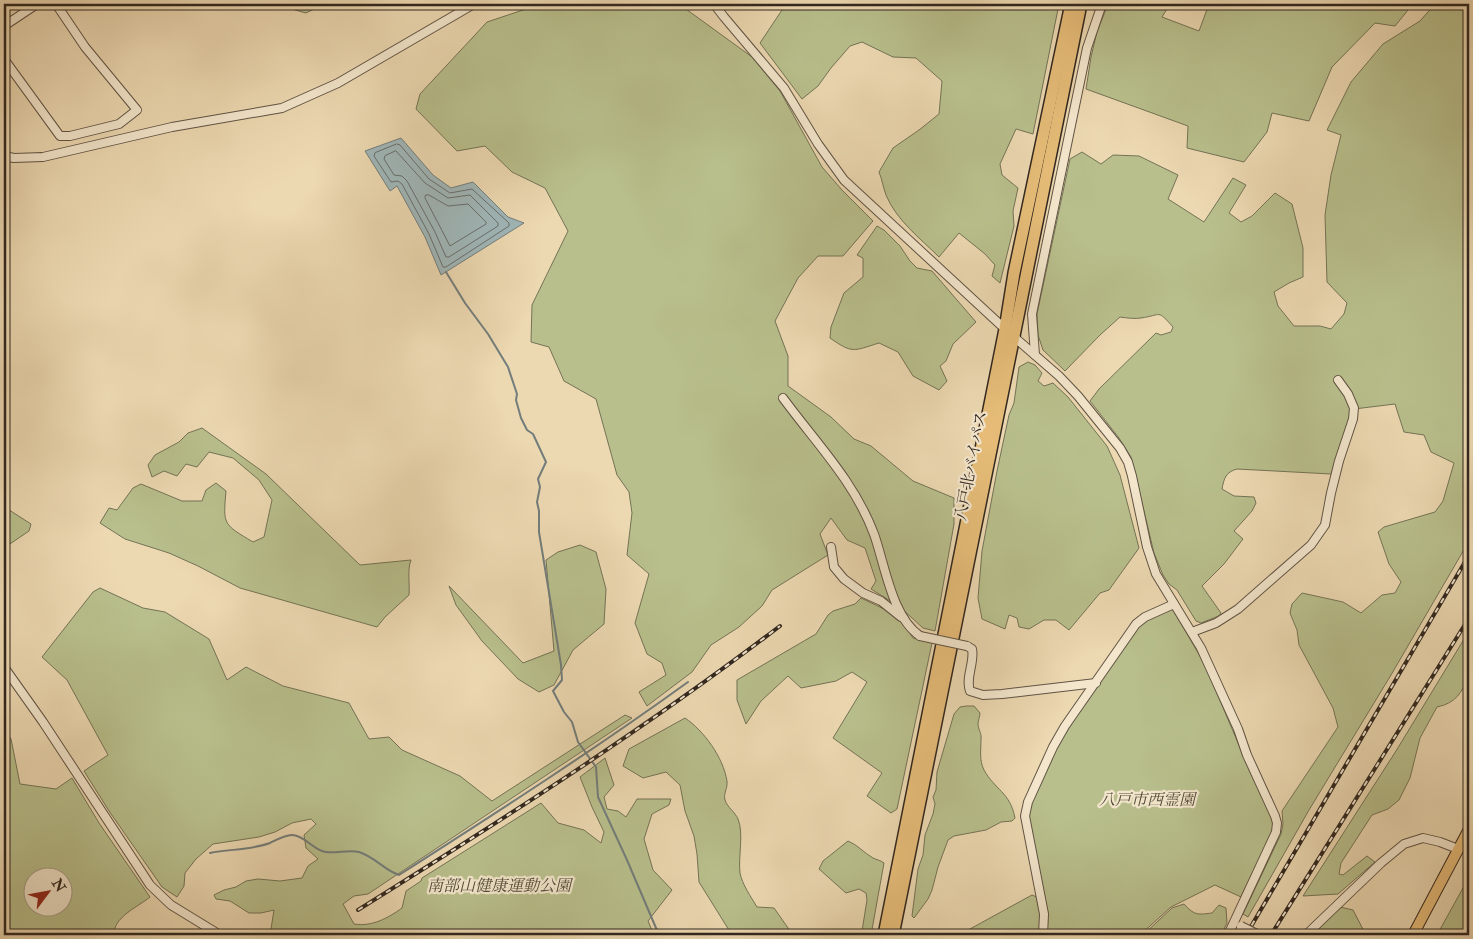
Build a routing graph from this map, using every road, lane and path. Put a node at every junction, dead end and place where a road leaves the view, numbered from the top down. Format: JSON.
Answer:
{"nodes":[{"id":1,"x":37,"y":4,"type":"edge"},
{"id":2,"x":56,"y":4,"type":"edge"},
{"id":3,"x":474,"y":4,"type":"edge"},
{"id":4,"x":714,"y":4,"type":"edge"},
{"id":5,"x":1071,"y":4,"type":"edge"},
{"id":6,"x":1081,"y":4,"type":"edge"},
{"id":7,"x":1102,"y":4,"type":"edge"},
{"id":8,"x":4,"y":26,"type":"edge"},
{"id":9,"x":4,"y":59,"type":"edge"},
{"id":10,"x":4,"y":156,"type":"edge"},
{"id":11,"x":1009,"y":333,"type":"junction"},
{"id":12,"x":1035,"y":355,"type":"junction"},
{"id":13,"x":1338,"y":380,"type":"dead end"},
{"id":14,"x":783,"y":398,"type":"dead end"},
{"id":15,"x":832,"y":547,"type":"dead end"},
{"id":16,"x":1174,"y":604,"type":"junction"},
{"id":17,"x":904,"y":620,"type":"junction"},
{"id":18,"x":1192,"y":632,"type":"junction"},
{"id":19,"x":4,"y":667,"type":"edge"},
{"id":20,"x":1096,"y":683,"type":"junction"},
{"id":21,"x":1469,"y":829,"type":"edge"},
{"id":22,"x":1458,"y":849,"type":"junction"},
{"id":23,"x":1237,"y":925,"type":"junction"},
{"id":24,"x":220,"y":935,"type":"edge"},
{"id":25,"x":884,"y":935,"type":"edge"},
{"id":26,"x":893,"y":935,"type":"edge"},
{"id":27,"x":1043,"y":935,"type":"edge"},
{"id":28,"x":1228,"y":935,"type":"edge"},
{"id":29,"x":1259,"y":935,"type":"edge"},
{"id":30,"x":1303,"y":935,"type":"edge"},
{"id":31,"x":1414,"y":935,"type":"edge"}],
"edges":[{"from":1,"to":8,"type":"street"},
{"from":2,"to":9,"type":"street"},
{"from":3,"to":10,"type":"street"},
{"from":4,"to":11,"type":"street"},
{"from":5,"to":11,"type":"highway","name":"八戸北バイパス"},
{"from":6,"to":11,"type":"highway","name":"八戸北バイパス"},
{"from":7,"to":12,"type":"street"},
{"from":11,"to":12,"type":"street"},
{"from":11,"to":25,"type":"highway","name":"八戸北バイパス"},
{"from":11,"to":26,"type":"highway","name":"八戸北バイパス"},
{"from":12,"to":16,"type":"street"},
{"from":13,"to":18,"type":"street"},
{"from":14,"to":17,"type":"street"},
{"from":15,"to":17,"type":"street"},
{"from":16,"to":18,"type":"street"},
{"from":16,"to":20,"type":"street"},
{"from":17,"to":20,"type":"street","bridge":true},
{"from":18,"to":23,"type":"street"},
{"from":19,"to":24,"type":"street"},
{"from":20,"to":27,"type":"street"},
{"from":21,"to":22,"type":"main road"},
{"from":22,"to":30,"type":"street"},
{"from":22,"to":31,"type":"main road"},
{"from":23,"to":28,"type":"street"},
{"from":23,"to":29,"type":"street","bridge":true}]}
